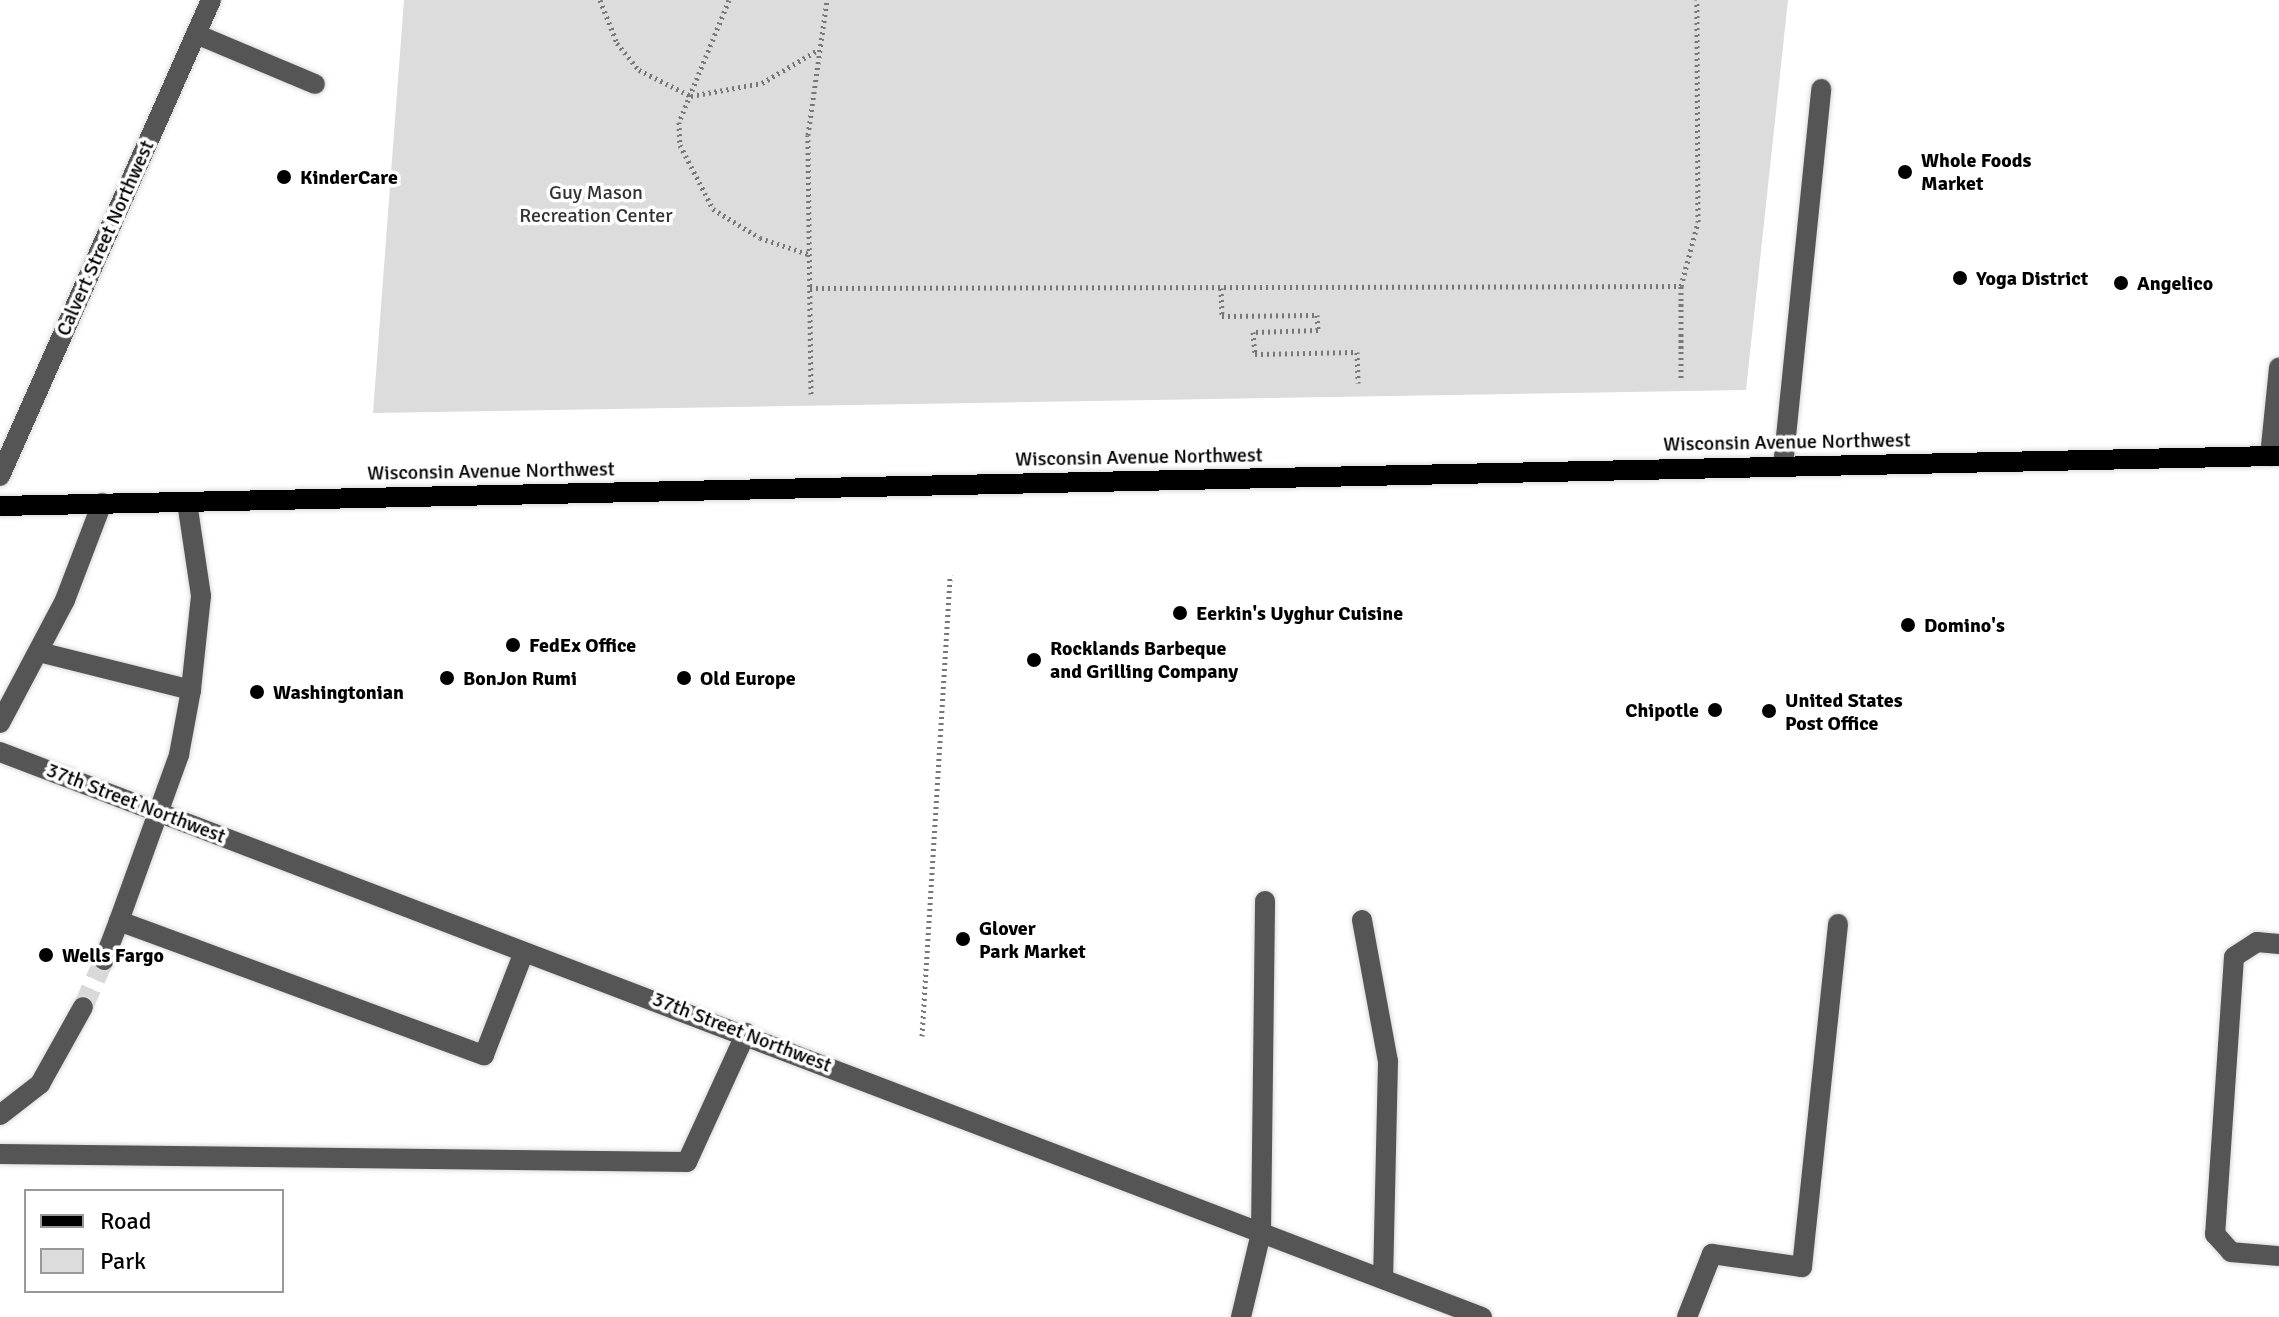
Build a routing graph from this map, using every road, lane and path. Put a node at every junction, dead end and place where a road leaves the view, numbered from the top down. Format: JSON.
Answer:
{"nodes":[{"id":1,"x":211,"y":0,"type":"edge"},
{"id":2,"x":600,"y":0,"type":"edge"},
{"id":3,"x":729,"y":0,"type":"edge"},
{"id":4,"x":827,"y":0,"type":"edge"},
{"id":5,"x":1697,"y":0,"type":"edge"},
{"id":6,"x":196,"y":34,"type":"junction"},
{"id":7,"x":819,"y":49,"type":"junction"},
{"id":8,"x":315,"y":84,"type":"dead end"},
{"id":9,"x":1821,"y":89,"type":"dead end"},
{"id":10,"x":691,"y":96,"type":"junction"},
{"id":11,"x":808,"y":254,"type":"junction"},
{"id":12,"x":1681,"y":286,"type":"junction"},
{"id":13,"x":810,"y":288,"type":"junction"},
{"id":14,"x":1221,"y":288,"type":"junction"},
{"id":15,"x":2279,"y":367,"type":"edge"},
{"id":16,"x":1681,"y":378,"type":"dead end"},
{"id":17,"x":1358,"y":383,"type":"dead end"},
{"id":18,"x":811,"y":394,"type":"dead end"},
{"id":19,"x":2275,"y":456,"type":"edge"},
{"id":20,"x":1783,"y":466,"type":"junction"},
{"id":21,"x":0,"y":476,"type":"edge"},
{"id":22,"x":187,"y":502,"type":"junction"},
{"id":23,"x":102,"y":503,"type":"junction"},
{"id":24,"x":0,"y":506,"type":"edge"},
{"id":25,"x":950,"y":575,"type":"dead end"},
{"id":26,"x":39,"y":652,"type":"junction"},
{"id":27,"x":191,"y":690,"type":"junction"},
{"id":28,"x":0,"y":723,"type":"edge"},
{"id":29,"x":0,"y":752,"type":"edge"},
{"id":30,"x":159,"y":812,"type":"junction"},
{"id":31,"x":1265,"y":901,"type":"dead end"},
{"id":32,"x":1362,"y":920,"type":"dead end"},
{"id":33,"x":119,"y":921,"type":"junction"},
{"id":34,"x":1838,"y":924,"type":"dead end"},
{"id":35,"x":2279,"y":944,"type":"edge"},
{"id":36,"x":524,"y":952,"type":"junction"},
{"id":37,"x":104,"y":960,"type":"tunnel mouth"},
{"id":38,"x":83,"y":1007,"type":"tunnel mouth"},
{"id":39,"x":746,"y":1033,"type":"junction"},
{"id":40,"x":922,"y":1036,"type":"dead end"},
{"id":41,"x":0,"y":1115,"type":"edge"},
{"id":42,"x":0,"y":1154,"type":"edge"},
{"id":43,"x":1261,"y":1233,"type":"junction"},
{"id":44,"x":2279,"y":1256,"type":"edge"},
{"id":45,"x":1383,"y":1279,"type":"junction"},
{"id":46,"x":1241,"y":1317,"type":"edge"},
{"id":47,"x":1482,"y":1317,"type":"edge"},
{"id":48,"x":1687,"y":1317,"type":"edge"}],
"edges":[{"from":1,"to":6,"type":"street","name":"Calvert Street Northwest"},
{"from":2,"to":10,"type":"path"},
{"from":3,"to":10,"type":"path"},
{"from":4,"to":7,"type":"path"},
{"from":5,"to":12,"type":"path"},
{"from":6,"to":8,"type":"street"},
{"from":6,"to":21,"type":"street","name":"Calvert Street Northwest"},
{"from":7,"to":10,"type":"path"},
{"from":7,"to":11,"type":"path"},
{"from":9,"to":20,"type":"street"},
{"from":10,"to":11,"type":"path"},
{"from":11,"to":13,"type":"path"},
{"from":12,"to":14,"type":"path"},
{"from":12,"to":16,"type":"path"},
{"from":13,"to":14,"type":"path"},
{"from":13,"to":18,"type":"path"},
{"from":14,"to":17,"type":"path"},
{"from":15,"to":19,"type":"street"},
{"from":19,"to":20,"type":"main road","name":"Wisconsin Avenue Northwest"},
{"from":20,"to":22,"type":"main road","name":"Wisconsin Avenue Northwest"},
{"from":22,"to":23,"type":"main road","name":"Wisconsin Avenue Northwest"},
{"from":22,"to":27,"type":"street"},
{"from":23,"to":24,"type":"main road","name":"Wisconsin Avenue Northwest"},
{"from":23,"to":26,"type":"street"},
{"from":25,"to":40,"type":"path"},
{"from":26,"to":27,"type":"street"},
{"from":26,"to":28,"type":"street"},
{"from":27,"to":30,"type":"street"},
{"from":29,"to":30,"type":"street","name":"37th Street Northwest"},
{"from":30,"to":33,"type":"street"},
{"from":30,"to":36,"type":"street","name":"37th Street Northwest"},
{"from":31,"to":43,"type":"street"},
{"from":32,"to":45,"type":"street"},
{"from":33,"to":36,"type":"street"},
{"from":33,"to":37,"type":"street"},
{"from":34,"to":48,"type":"street"},
{"from":35,"to":44,"type":"street"},
{"from":36,"to":39,"type":"street","name":"37th Street Northwest"},
{"from":38,"to":41,"type":"street"},
{"from":39,"to":42,"type":"street"},
{"from":39,"to":43,"type":"street","name":"37th Street Northwest"},
{"from":43,"to":45,"type":"street","name":"37th Street Northwest"},
{"from":43,"to":46,"type":"street"},
{"from":45,"to":47,"type":"street","name":"37th Street Northwest"}]}
